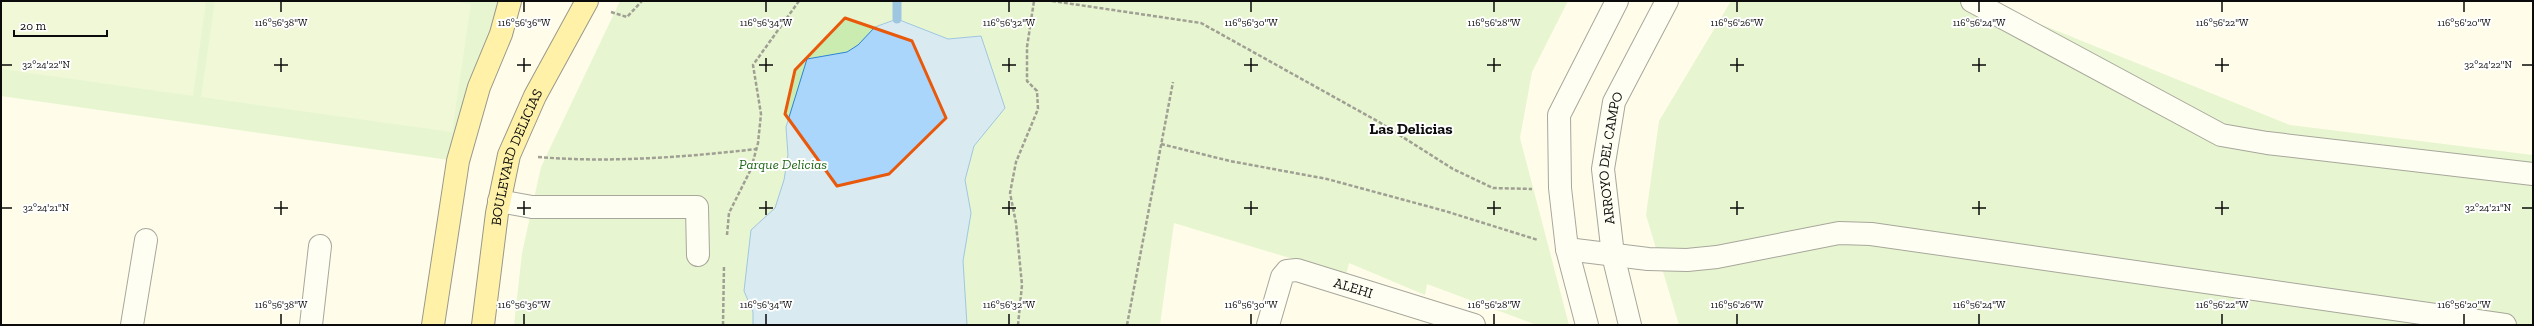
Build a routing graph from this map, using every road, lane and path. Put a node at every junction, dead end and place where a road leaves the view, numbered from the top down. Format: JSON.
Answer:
{"nodes":[{"id":1,"x":510,"y":1,"type":"edge"},
{"id":2,"x":587,"y":1,"type":"edge"},
{"id":3,"x":799,"y":1,"type":"edge"},
{"id":4,"x":1034,"y":1,"type":"edge"},
{"id":5,"x":1052,"y":1,"type":"edge"},
{"id":6,"x":1616,"y":1,"type":"edge"},
{"id":7,"x":1667,"y":1,"type":"edge"},
{"id":8,"x":1972,"y":1,"type":"edge"},
{"id":9,"x":1173,"y":82,"type":"dead end"},
{"id":10,"x":1161,"y":144,"type":"junction"},
{"id":11,"x":757,"y":148,"type":"junction"},
{"id":12,"x":509,"y":155,"type":"junction"},
{"id":13,"x":2533,"y":174,"type":"edge"},
{"id":14,"x":1560,"y":188,"type":"junction"},
{"id":15,"x":499,"y":200,"type":"junction"},
{"id":16,"x":727,"y":236,"type":"dead end"},
{"id":17,"x":146,"y":240,"type":"dead end"},
{"id":18,"x":320,"y":246,"type":"dead end"},
{"id":19,"x":1567,"y":249,"type":"junction"},
{"id":20,"x":698,"y":254,"type":"dead end"},
{"id":21,"x":1613,"y":255,"type":"junction"},
{"id":22,"x":725,"y":260,"type":"dead end"},
{"id":23,"x":132,"y":325,"type":"edge"},
{"id":24,"x":311,"y":325,"type":"edge"},
{"id":25,"x":433,"y":325,"type":"edge"},
{"id":26,"x":483,"y":325,"type":"edge"},
{"id":27,"x":723,"y":325,"type":"edge"},
{"id":28,"x":1018,"y":325,"type":"edge"},
{"id":29,"x":1127,"y":325,"type":"edge"},
{"id":30,"x":1268,"y":325,"type":"edge"},
{"id":31,"x":1474,"y":325,"type":"edge"},
{"id":32,"x":1588,"y":325,"type":"edge"},
{"id":33,"x":1630,"y":325,"type":"edge"},
{"id":34,"x":2505,"y":325,"type":"edge"}],
"edges":[{"from":1,"to":25,"type":"main road"},
{"from":2,"to":12,"type":"main road","name":"BOULEVARD DELICIAS"},
{"from":3,"to":11,"type":"path"},
{"from":4,"to":28,"type":"path"},
{"from":5,"to":14,"type":"path"},
{"from":6,"to":14,"type":"street"},
{"from":7,"to":21,"type":"street","name":"ARROYO DEL CAMPO"},
{"from":8,"to":13,"type":"street"},
{"from":9,"to":10,"type":"path"},
{"from":10,"to":19,"type":"path"},
{"from":10,"to":29,"type":"path"},
{"from":11,"to":12,"type":"path"},
{"from":11,"to":16,"type":"path"},
{"from":12,"to":15,"type":"main road","name":"BOULEVARD DELICIAS"},
{"from":14,"to":19,"type":"street"},
{"from":15,"to":20,"type":"street"},
{"from":15,"to":26,"type":"main road","name":"BOULEVARD DELICIAS"},
{"from":17,"to":23,"type":"street"},
{"from":18,"to":24,"type":"street"},
{"from":19,"to":21,"type":"street"},
{"from":19,"to":32,"type":"street"},
{"from":21,"to":33,"type":"street","name":"ARROYO DEL CAMPO"},
{"from":21,"to":34,"type":"street"},
{"from":22,"to":27,"type":"path"},
{"from":30,"to":31,"type":"street","name":"ALEHI"}]}
